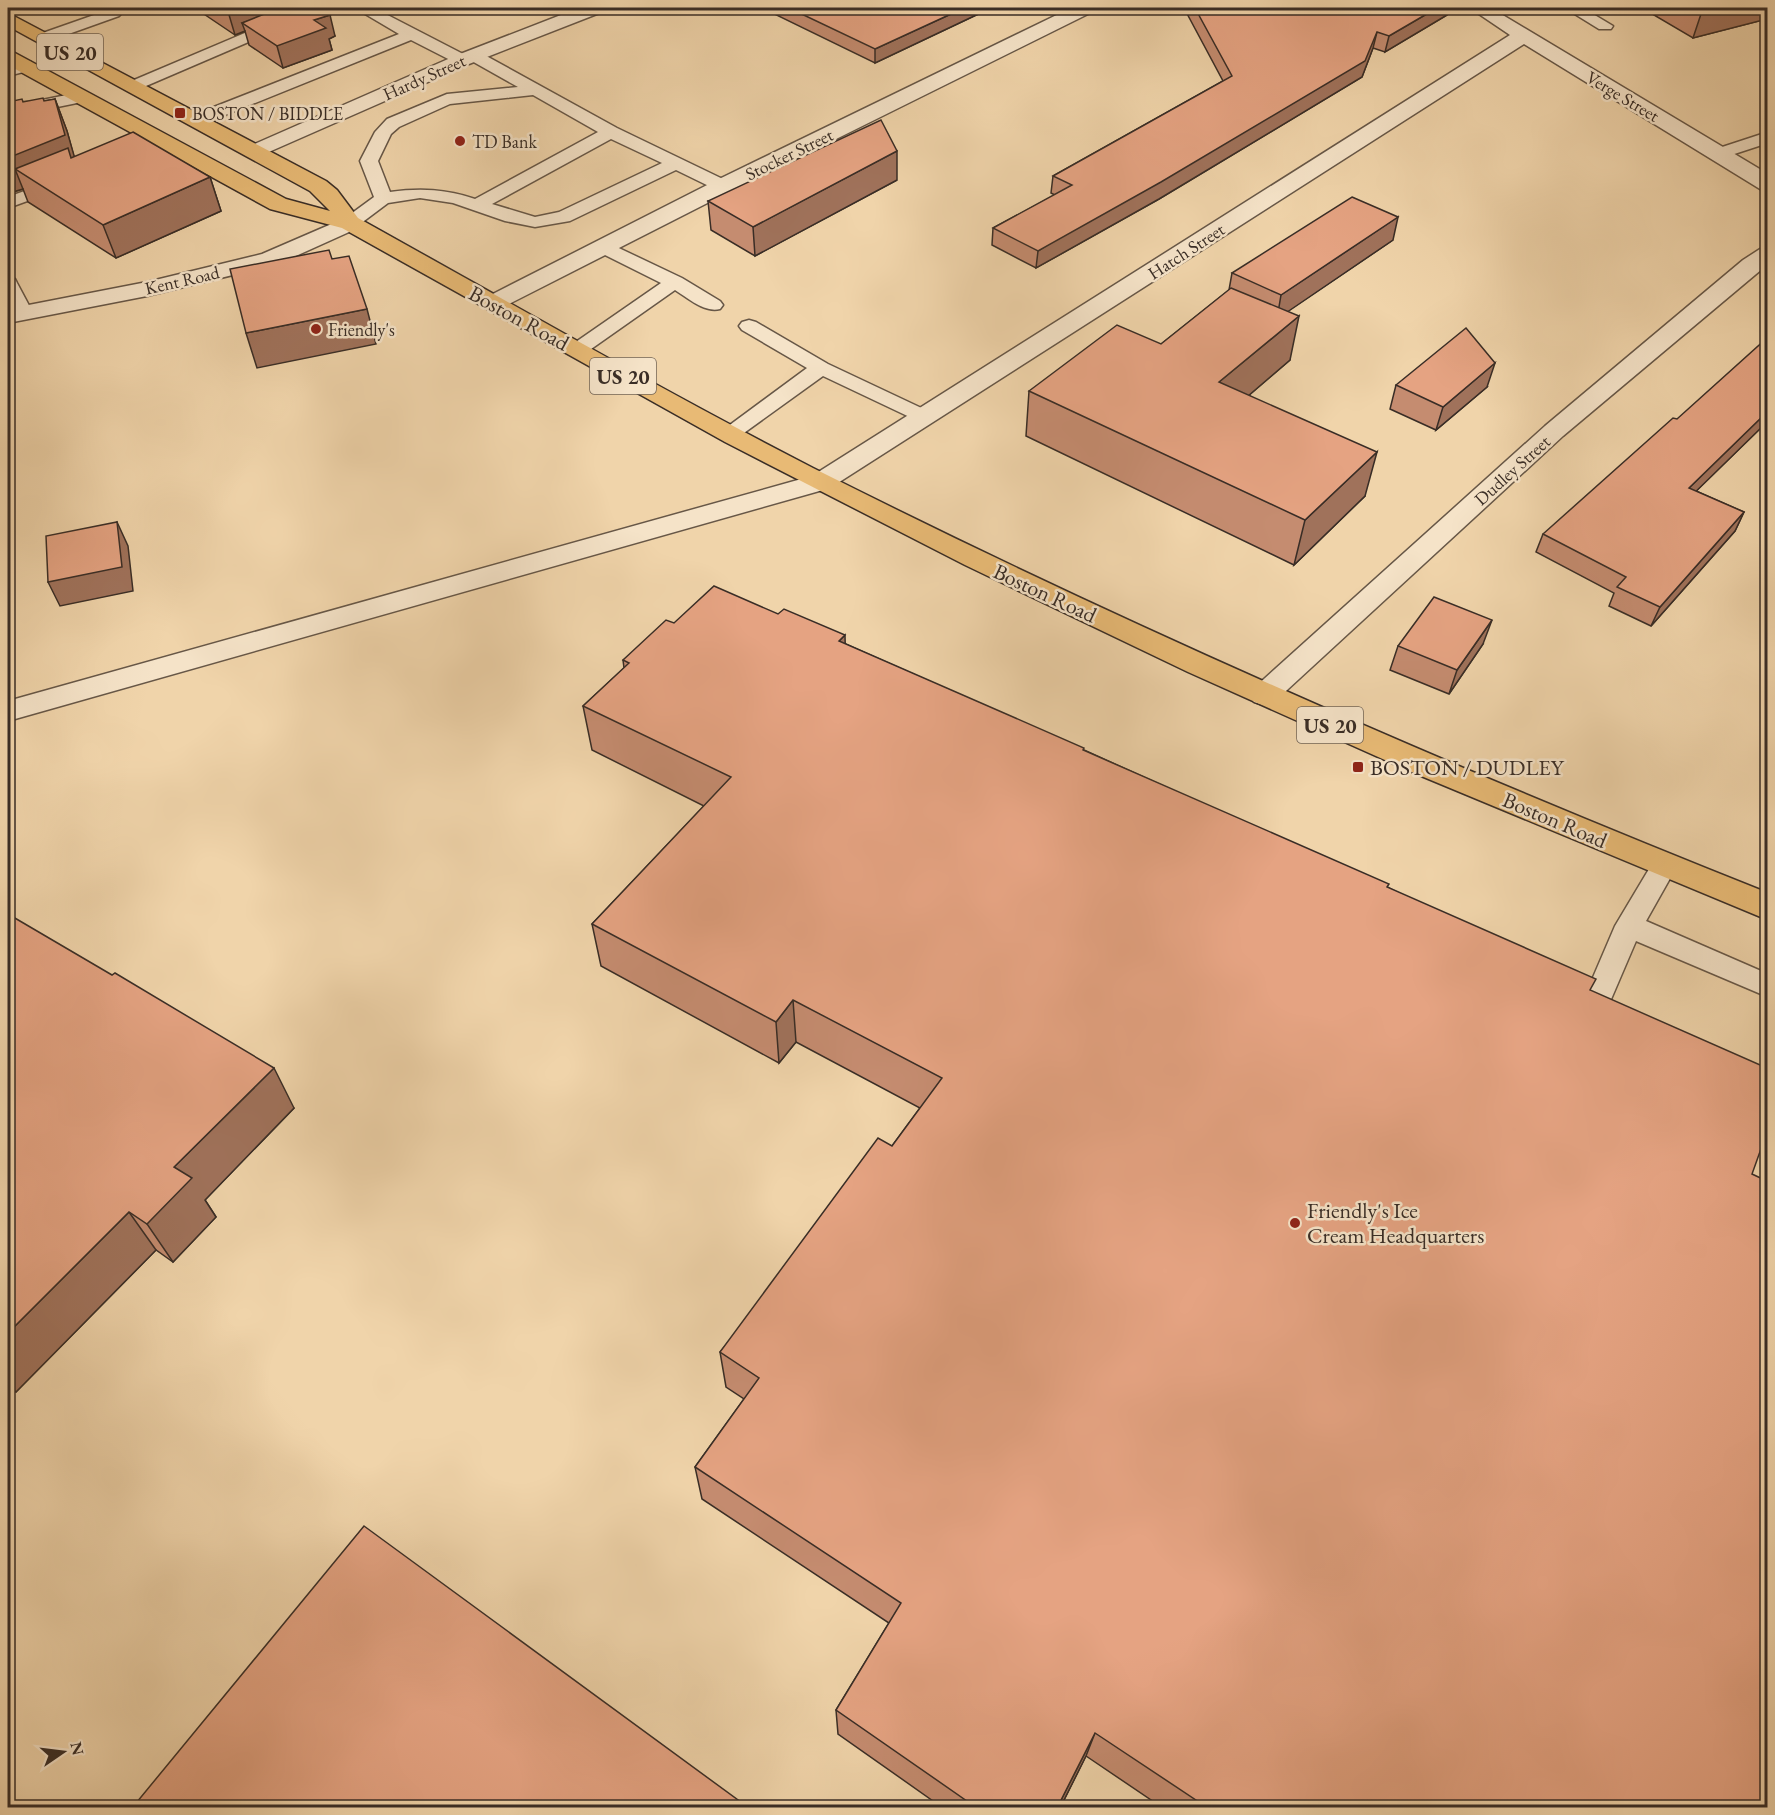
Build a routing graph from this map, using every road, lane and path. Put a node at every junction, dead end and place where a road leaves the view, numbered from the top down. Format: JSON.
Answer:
{"nodes":[{"id":1,"x":316,"y":8,"type":"edge"},
{"id":2,"x":363,"y":8,"type":"edge"},
{"id":3,"x":595,"y":8,"type":"edge"},
{"id":4,"x":1084,"y":8,"type":"edge"},
{"id":5,"x":1479,"y":8,"type":"edge"},
{"id":6,"x":1574,"y":8,"type":"edge"},
{"id":7,"x":114,"y":13,"type":"dead end"},
{"id":8,"x":8,"y":19,"type":"edge"},
{"id":9,"x":1605,"y":26,"type":"dead end"},
{"id":10,"x":412,"y":34,"type":"junction"},
{"id":11,"x":1524,"y":35,"type":"junction"},
{"id":12,"x":43,"y":38,"type":"junction"},
{"id":13,"x":468,"y":57,"type":"junction"},
{"id":14,"x":13,"y":64,"type":"edge"},
{"id":15,"x":133,"y":86,"type":"junction"},
{"id":16,"x":538,"y":90,"type":"junction"},
{"id":17,"x":81,"y":97,"type":"junction"},
{"id":18,"x":8,"y":112,"type":"edge"},
{"id":19,"x":197,"y":120,"type":"junction"},
{"id":20,"x":611,"y":132,"type":"junction"},
{"id":21,"x":1767,"y":137,"type":"edge"},
{"id":22,"x":160,"y":140,"type":"junction"},
{"id":23,"x":140,"y":149,"type":"edge"},
{"id":24,"x":255,"y":151,"type":"junction"},
{"id":25,"x":1719,"y":154,"type":"junction"},
{"id":26,"x":676,"y":163,"type":"junction"},
{"id":27,"x":78,"y":175,"type":"edge"},
{"id":28,"x":1767,"y":184,"type":"edge"},
{"id":29,"x":723,"y":186,"type":"junction"},
{"id":30,"x":383,"y":198,"type":"junction"},
{"id":31,"x":8,"y":203,"type":"edge"},
{"id":32,"x":479,"y":204,"type":"junction"},
{"id":33,"x":350,"y":223,"type":"junction"},
{"id":34,"x":604,"y":248,"type":"junction"},
{"id":35,"x":1767,"y":254,"type":"edge"},
{"id":36,"x":675,"y":282,"type":"junction"},
{"id":37,"x":8,"y":284,"type":"edge"},
{"id":38,"x":493,"y":303,"type":"junction"},
{"id":39,"x":713,"y":305,"type":"dead end"},
{"id":40,"x":15,"y":315,"type":"edge"},
{"id":41,"x":749,"y":326,"type":"dead end"},
{"id":42,"x":576,"y":350,"type":"junction"},
{"id":43,"x":821,"y":368,"type":"junction"},
{"id":44,"x":925,"y":417,"type":"junction"},
{"id":45,"x":730,"y":434,"type":"junction"},
{"id":46,"x":821,"y":482,"type":"junction"},
{"id":47,"x":1264,"y":695,"type":"junction"},
{"id":48,"x":8,"y":711,"type":"edge"},
{"id":49,"x":1664,"y":866,"type":"junction"},
{"id":50,"x":1767,"y":908,"type":"edge"},
{"id":51,"x":1629,"y":926,"type":"junction"},
{"id":52,"x":1767,"y":987,"type":"edge"},
{"id":53,"x":1593,"y":1010,"type":"edge"}],
"edges":[{"from":1,"to":15,"type":"lane"},
{"from":2,"to":10,"type":"lane"},
{"from":3,"to":13,"type":"street","name":"Hardy Street"},
{"from":4,"to":29,"type":"street","name":"Stocker Street"},
{"from":5,"to":11,"type":"street","name":"Verge Street"},
{"from":6,"to":9,"type":"lane"},
{"from":7,"to":12,"type":"lane"},
{"from":8,"to":12,"type":"main road","name":"Boston Road","number":"US 20"},
{"from":10,"to":13,"type":"lane"},
{"from":10,"to":19,"type":"lane"},
{"from":11,"to":25,"type":"street","name":"Verge Street"},
{"from":11,"to":44,"type":"street","name":"Hatch Street"},
{"from":12,"to":15,"type":"main road","name":"Boston Road","number":"US 20"},
{"from":13,"to":16,"type":"lane"},
{"from":13,"to":24,"type":"street","name":"Hardy Street"},
{"from":14,"to":17,"type":"main road","name":"Boston Road","number":"US 20"},
{"from":15,"to":19,"type":"main road","name":"Boston Road","number":"US 20"},
{"from":16,"to":20,"type":"lane"},
{"from":16,"to":30,"type":"lane"},
{"from":17,"to":18,"type":"lane"},
{"from":17,"to":22,"type":"main road","name":"Boston Road","number":"US 20"},
{"from":19,"to":24,"type":"main road","name":"Boston Road","number":"US 20"},
{"from":20,"to":26,"type":"lane"},
{"from":20,"to":32,"type":"lane"},
{"from":21,"to":25,"type":"lane"},
{"from":22,"to":23,"type":"lane"},
{"from":22,"to":33,"type":"main road","name":"Boston Road","number":"US 20"},
{"from":24,"to":33,"type":"main road","name":"Boston Road","number":"US 20"},
{"from":25,"to":28,"type":"street","name":"Verge Street"},
{"from":26,"to":29,"type":"lane"},
{"from":26,"to":32,"type":"lane"},
{"from":27,"to":31,"type":"lane"},
{"from":29,"to":34,"type":"street","name":"Stocker Street"},
{"from":30,"to":32,"type":"lane"},
{"from":30,"to":33,"type":"lane"},
{"from":33,"to":38,"type":"main road","name":"Boston Road","number":"US 20"},
{"from":33,"to":40,"type":"street","name":"Kent Road"},
{"from":34,"to":36,"type":"lane"},
{"from":34,"to":38,"type":"street","name":"Stocker Street"},
{"from":35,"to":47,"type":"street","name":"Dudley Street"},
{"from":36,"to":39,"type":"lane"},
{"from":36,"to":42,"type":"lane"},
{"from":37,"to":40,"type":"lane"},
{"from":38,"to":42,"type":"main road","name":"Boston Road","number":"US 20"},
{"from":41,"to":43,"type":"lane"},
{"from":42,"to":45,"type":"main road","name":"Boston Road","number":"US 20"},
{"from":43,"to":44,"type":"lane"},
{"from":43,"to":45,"type":"lane"},
{"from":44,"to":46,"type":"street","name":"Hatch Street"},
{"from":45,"to":46,"type":"main road","name":"Boston Road","number":"US 20"},
{"from":46,"to":47,"type":"main road","name":"Boston Road","number":"US 20"},
{"from":46,"to":48,"type":"street","name":"Hatch Street"},
{"from":47,"to":49,"type":"main road","name":"Boston Road","number":"US 20"},
{"from":49,"to":50,"type":"main road","name":"Boston Road","number":"US 20"},
{"from":49,"to":51,"type":"lane"},
{"from":51,"to":52,"type":"lane"},
{"from":51,"to":53,"type":"lane"}]}
